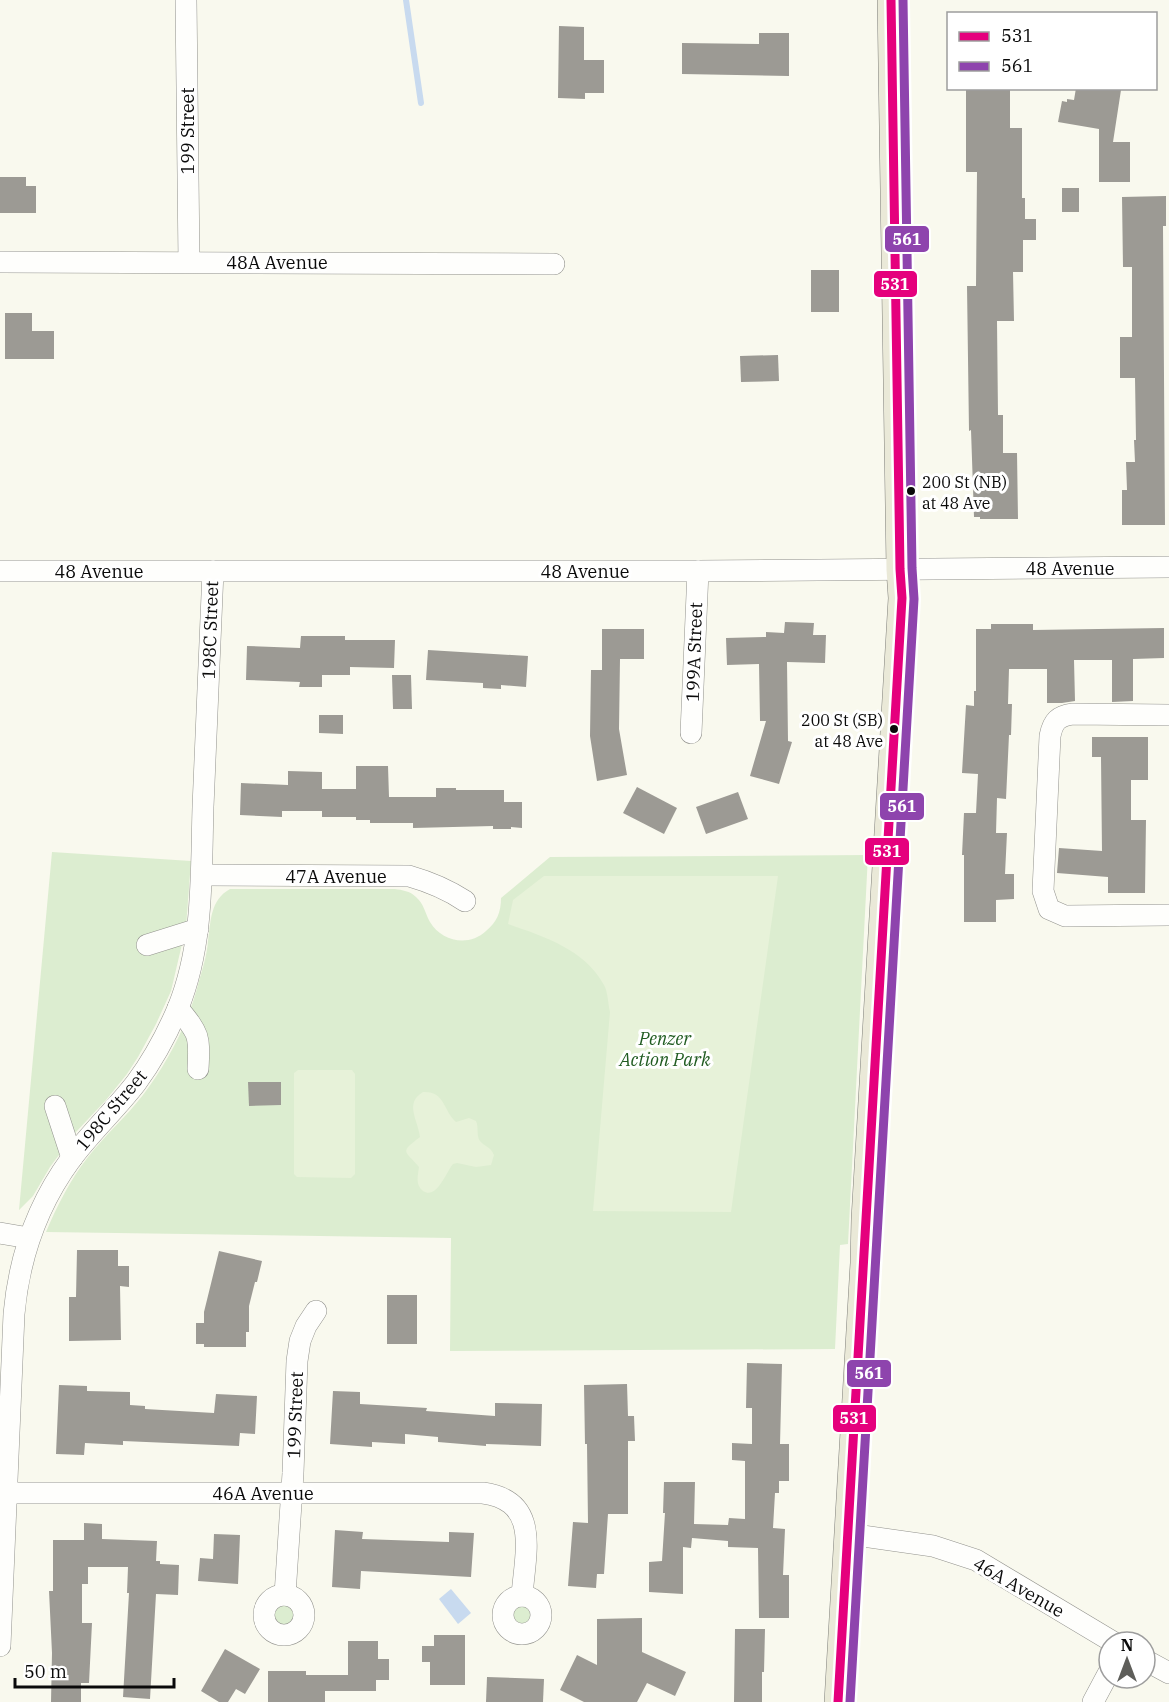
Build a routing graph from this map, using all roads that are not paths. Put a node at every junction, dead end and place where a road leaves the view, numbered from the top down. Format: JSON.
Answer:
{"nodes":[{"id":1,"x":186,"y":0,"type":"edge"},
{"id":2,"x":891,"y":0,"type":"edge"},
{"id":3,"x":0,"y":262,"type":"edge"},
{"id":4,"x":189,"y":262,"type":"junction"},
{"id":5,"x":554,"y":264,"type":"dead end"},
{"id":6,"x":1169,"y":567,"type":"edge"},
{"id":7,"x":900,"y":568,"type":"junction"},
{"id":8,"x":0,"y":571,"type":"edge"},
{"id":9,"x":213,"y":571,"type":"junction"},
{"id":10,"x":698,"y":571,"type":"junction"},
{"id":11,"x":1169,"y":715,"type":"edge"},
{"id":12,"x":691,"y":734,"type":"dead end"},
{"id":13,"x":202,"y":875,"type":"junction"},
{"id":14,"x":465,"y":901,"type":"dead end"},
{"id":15,"x":1169,"y":915,"type":"edge"},
{"id":16,"x":198,"y":929,"type":"junction"},
{"id":17,"x":147,"y":945,"type":"dead end"},
{"id":18,"x":178,"y":1008,"type":"junction"},
{"id":19,"x":198,"y":1069,"type":"dead end"},
{"id":20,"x":55,"y":1106,"type":"dead end"},
{"id":21,"x":72,"y":1158,"type":"junction"},
{"id":22,"x":0,"y":1233,"type":"edge"},
{"id":23,"x":29,"y":1238,"type":"junction"},
{"id":24,"x":316,"y":1311,"type":"dead end"},
{"id":25,"x":7,"y":1493,"type":"junction"},
{"id":26,"x":291,"y":1493,"type":"junction"},
{"id":27,"x":849,"y":1534,"type":"junction"},
{"id":28,"x":285,"y":1595,"type":"dead end"},
{"id":29,"x":522,"y":1596,"type":"dead end"},
{"id":30,"x":1097,"y":1632,"type":"edge"},
{"id":31,"x":0,"y":1646,"type":"edge"},
{"id":32,"x":838,"y":1702,"type":"edge"}],
"edges":[{"from":1,"to":4,"type":"street","name":"199 Street"},
{"from":2,"to":7,"type":"main road"},
{"from":3,"to":4,"type":"street","name":"48A Avenue"},
{"from":4,"to":5,"type":"street","name":"48A Avenue"},
{"from":6,"to":7,"type":"street","name":"48 Avenue"},
{"from":7,"to":10,"type":"street","name":"48 Avenue"},
{"from":7,"to":27,"type":"main road"},
{"from":8,"to":9,"type":"street","name":"48 Avenue"},
{"from":9,"to":10,"type":"street","name":"48 Avenue"},
{"from":9,"to":13,"type":"street","name":"198C Street"},
{"from":10,"to":12,"type":"street","name":"199A Street"},
{"from":11,"to":15,"type":"street"},
{"from":13,"to":14,"type":"street","name":"47A Avenue"},
{"from":13,"to":16,"type":"street","name":"198C Street"},
{"from":16,"to":17,"type":"street"},
{"from":16,"to":18,"type":"street","name":"198C Street"},
{"from":18,"to":19,"type":"street"},
{"from":18,"to":21,"type":"street","name":"198C Street"},
{"from":20,"to":21,"type":"street"},
{"from":21,"to":23,"type":"street","name":"198C Street"},
{"from":22,"to":23,"type":"street"},
{"from":23,"to":25,"type":"street","name":"198C Street"},
{"from":24,"to":26,"type":"street","name":"199 Street"},
{"from":25,"to":26,"type":"street","name":"46A Avenue"},
{"from":25,"to":31,"type":"street","name":"198C Street"},
{"from":26,"to":28,"type":"street","name":"199 Street"},
{"from":26,"to":29,"type":"street","name":"46A Avenue"},
{"from":27,"to":30,"type":"street","name":"46A Avenue"},
{"from":27,"to":32,"type":"main road"}]}
